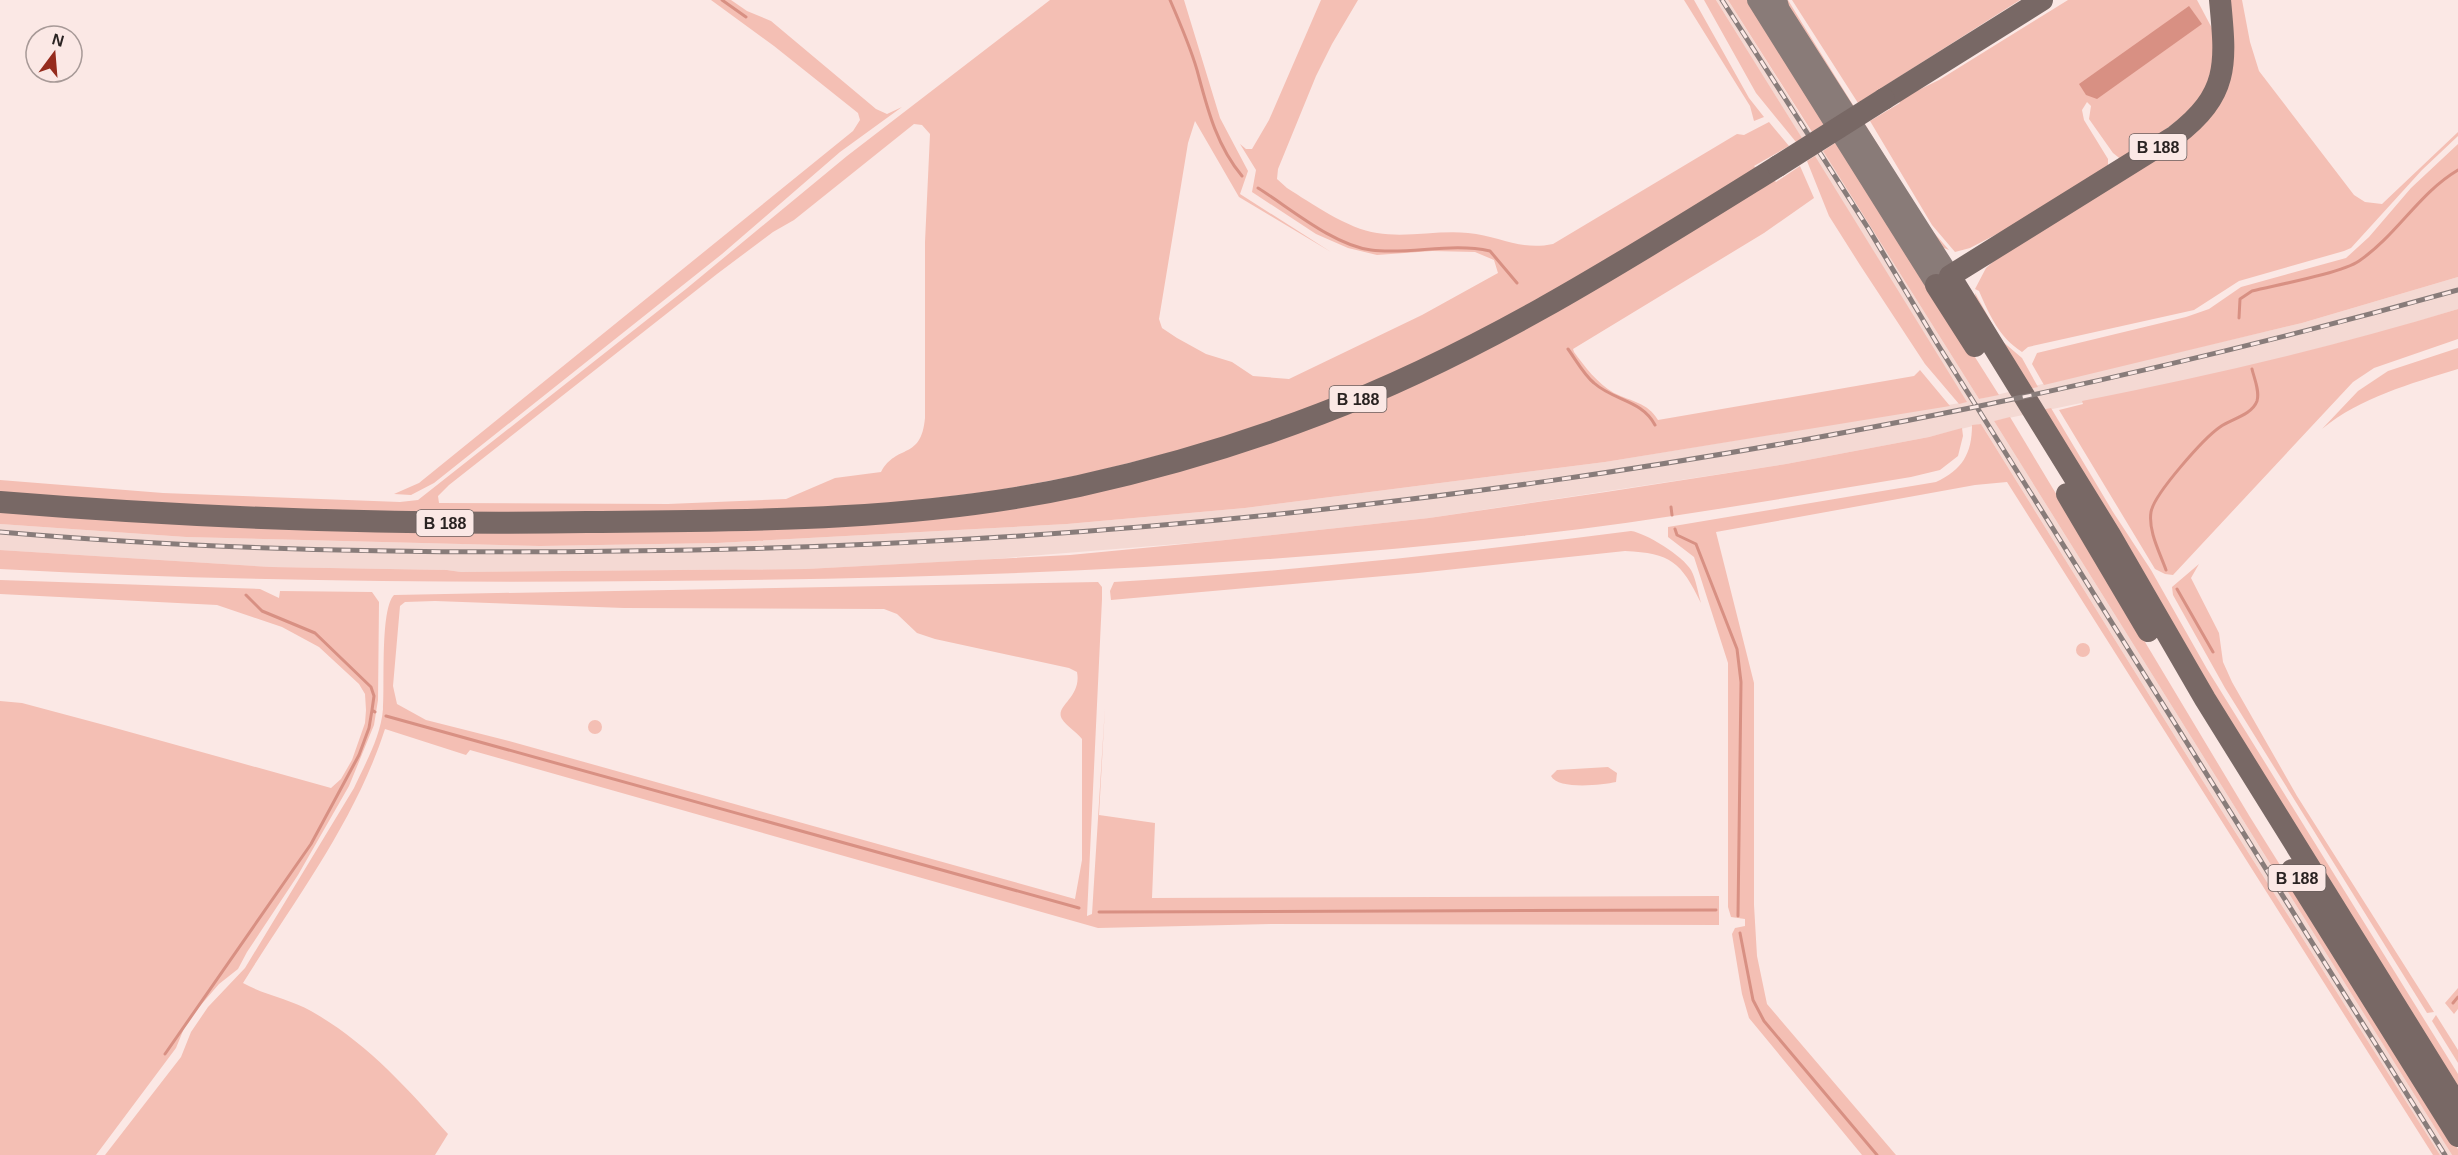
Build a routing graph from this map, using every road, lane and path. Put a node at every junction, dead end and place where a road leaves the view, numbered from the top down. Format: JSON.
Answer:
{"nodes":[{"id":1,"x":1757,"y":0,"type":"edge"},
{"id":2,"x":1777,"y":0,"type":"edge"},
{"id":3,"x":2042,"y":0,"type":"edge"},
{"id":4,"x":2203,"y":0,"type":"edge"},
{"id":5,"x":2220,"y":0,"type":"edge"},
{"id":6,"x":2223,"y":34,"type":"junction"},
{"id":7,"x":1990,"y":251,"type":"junction"},
{"id":8,"x":1943,"y":281,"type":"junction"},
{"id":9,"x":1976,"y":318,"type":"junction"},
{"id":10,"x":0,"y":502,"type":"edge"},
{"id":11,"x":2458,"y":1106,"type":"edge"},
{"id":12,"x":2458,"y":1136,"type":"edge"}],
"edges":[{"from":1,"to":8,"type":"main road","number":"B 188"},
{"from":2,"to":8,"type":"main road","number":"B 188"},
{"from":3,"to":10,"type":"highway","number":"B 188","bridge":true},
{"from":4,"to":6,"type":"highway","number":"B 188"},
{"from":5,"to":6,"type":"highway"},
{"from":6,"to":7,"type":"highway","number":"B 188"},
{"from":7,"to":8,"type":"highway","number":"B 188"},
{"from":7,"to":9,"type":"highway"},
{"from":8,"to":9,"type":"highway","number":"B 188"},
{"from":8,"to":12,"type":"highway","number":"B 188"},
{"from":9,"to":11,"type":"highway","number":"B 188"}]}
